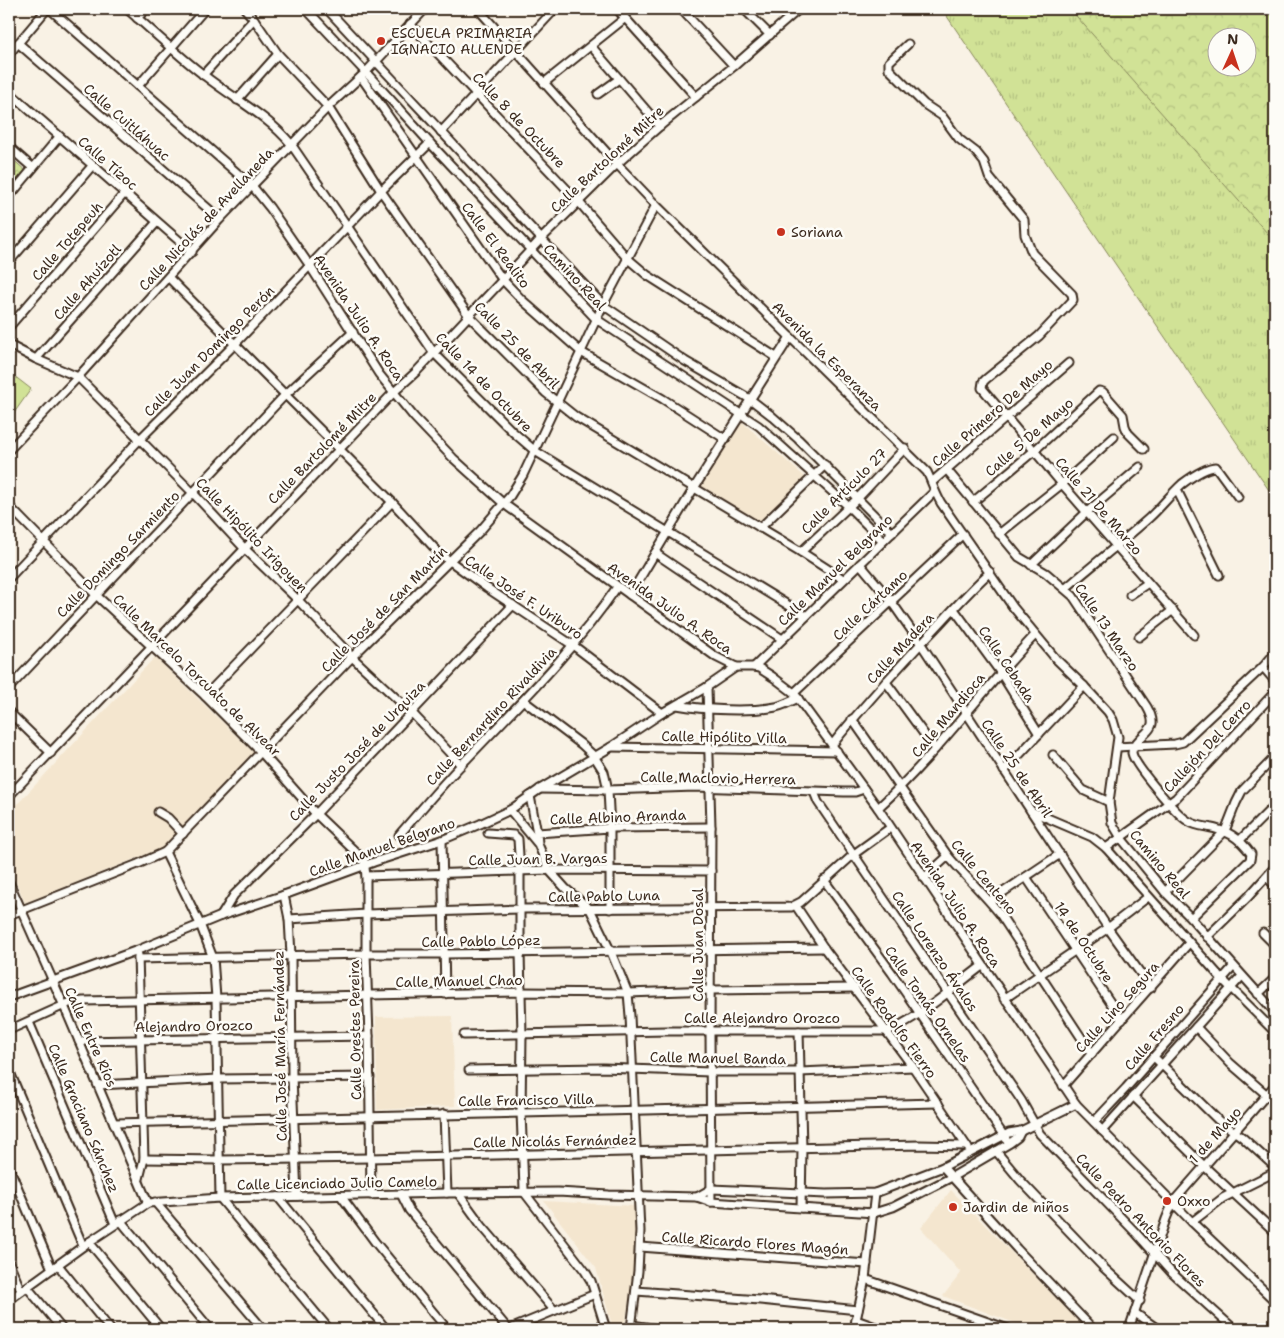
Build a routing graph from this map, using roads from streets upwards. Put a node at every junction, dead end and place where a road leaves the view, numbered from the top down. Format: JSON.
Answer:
{"nodes":[{"id":1,"x":49,"y":9,"type":"edge"},
{"id":2,"x":126,"y":9,"type":"edge"},
{"id":3,"x":146,"y":9,"type":"edge"},
{"id":4,"x":205,"y":9,"type":"edge"},
{"id":5,"x":245,"y":9,"type":"edge"},
{"id":6,"x":306,"y":9,"type":"edge"},
{"id":7,"x":327,"y":9,"type":"edge"},
{"id":8,"x":425,"y":9,"type":"edge"},
{"id":9,"x":478,"y":9,"type":"edge"},
{"id":10,"x":555,"y":9,"type":"edge"},
{"id":11,"x":616,"y":9,"type":"edge"},
{"id":12,"x":681,"y":9,"type":"edge"},
{"id":13,"x":744,"y":9,"type":"edge"},
{"id":14,"x":798,"y":9,"type":"edge"},
{"id":15,"x":138,"y":18,"type":"junction"},
{"id":16,"x":254,"y":19,"type":"junction"},
{"id":17,"x":624,"y":19,"type":"junction"},
{"id":18,"x":410,"y":24,"type":"junction"},
{"id":19,"x":770,"y":35,"type":"junction"},
{"id":20,"x":18,"y":43,"type":"junction"},
{"id":21,"x":908,"y":44,"type":"dead end"},
{"id":22,"x":592,"y":46,"type":"junction"},
{"id":23,"x":171,"y":48,"type":"junction"},
{"id":24,"x":517,"y":51,"type":"junction"},
{"id":25,"x":9,"y":54,"type":"edge"},
{"id":26,"x":278,"y":54,"type":"junction"},
{"id":27,"x":376,"y":61,"type":"junction"},
{"id":28,"x":734,"y":66,"type":"junction"},
{"id":29,"x":203,"y":75,"type":"junction"},
{"id":30,"x":364,"y":75,"type":"junction"},
{"id":31,"x":619,"y":79,"type":"junction"},
{"id":32,"x":544,"y":83,"type":"junction"},
{"id":33,"x":138,"y":86,"type":"junction"},
{"id":34,"x":9,"y":92,"type":"edge"},
{"id":35,"x":476,"y":93,"type":"junction"},
{"id":36,"x":598,"y":94,"type":"dead end"},
{"id":37,"x":696,"y":97,"type":"junction"},
{"id":38,"x":237,"y":100,"type":"junction"},
{"id":39,"x":328,"y":107,"type":"junction"},
{"id":40,"x":660,"y":126,"type":"junction"},
{"id":41,"x":441,"y":132,"type":"junction"},
{"id":42,"x":59,"y":137,"type":"junction"},
{"id":43,"x":430,"y":143,"type":"junction"},
{"id":44,"x":291,"y":144,"type":"junction"},
{"id":45,"x":9,"y":147,"type":"edge"},
{"id":46,"x":416,"y":156,"type":"junction"},
{"id":47,"x":617,"y":164,"type":"junction"},
{"id":48,"x":92,"y":166,"type":"junction"},
{"id":49,"x":33,"y":168,"type":"junction"},
{"id":50,"x":253,"y":187,"type":"junction"},
{"id":51,"x":381,"y":191,"type":"junction"},
{"id":52,"x":124,"y":194,"type":"junction"},
{"id":53,"x":9,"y":197,"type":"edge"},
{"id":54,"x":578,"y":201,"type":"junction"},
{"id":55,"x":656,"y":205,"type":"junction"},
{"id":56,"x":220,"y":219,"type":"junction"},
{"id":57,"x":156,"y":222,"type":"junction"},
{"id":58,"x":347,"y":228,"type":"junction"},
{"id":59,"x":541,"y":239,"type":"junction"},
{"id":60,"x":531,"y":249,"type":"junction"},
{"id":61,"x":192,"y":252,"type":"junction"},
{"id":62,"x":627,"y":258,"type":"junction"},
{"id":63,"x":9,"y":262,"type":"edge"},
{"id":64,"x":310,"y":266,"type":"junction"},
{"id":65,"x":168,"y":278,"type":"junction"},
{"id":66,"x":502,"y":279,"type":"junction"},
{"id":67,"x":603,"y":305,"type":"junction"},
{"id":68,"x":470,"y":316,"type":"junction"},
{"id":69,"x":596,"y":319,"type":"junction"},
{"id":70,"x":9,"y":327,"type":"edge"},
{"id":71,"x":353,"y":332,"type":"junction"},
{"id":72,"x":790,"y":337,"type":"junction"},
{"id":73,"x":9,"y":345,"type":"edge"},
{"id":74,"x":234,"y":345,"type":"junction"},
{"id":75,"x":581,"y":352,"type":"junction"},
{"id":76,"x":434,"y":353,"type":"junction"},
{"id":77,"x":776,"y":357,"type":"junction"},
{"id":78,"x":36,"y":359,"type":"junction"},
{"id":79,"x":1069,"y":363,"type":"dead end"},
{"id":80,"x":78,"y":377,"type":"junction"},
{"id":81,"x":394,"y":392,"type":"junction"},
{"id":82,"x":285,"y":395,"type":"junction"},
{"id":83,"x":750,"y":400,"type":"junction"},
{"id":84,"x":557,"y":403,"type":"junction"},
{"id":85,"x":740,"y":413,"type":"junction"},
{"id":86,"x":1007,"y":417,"type":"junction"},
{"id":87,"x":1114,"y":437,"type":"dead end"},
{"id":88,"x":140,"y":439,"type":"junction"},
{"id":89,"x":725,"y":439,"type":"junction"},
{"id":90,"x":904,"y":448,"type":"junction"},
{"id":91,"x":339,"y":449,"type":"junction"},
{"id":92,"x":1144,"y":449,"type":"dead end"},
{"id":93,"x":9,"y":450,"type":"edge"},
{"id":94,"x":1034,"y":450,"type":"junction"},
{"id":95,"x":534,"y":451,"type":"junction"},
{"id":96,"x":825,"y":465,"type":"junction"},
{"id":97,"x":1140,"y":467,"type":"dead end"},
{"id":98,"x":947,"y":470,"type":"junction"},
{"id":99,"x":814,"y":475,"type":"junction"},
{"id":100,"x":932,"y":482,"type":"junction"},
{"id":101,"x":1062,"y":484,"type":"junction"},
{"id":102,"x":694,"y":488,"type":"junction"},
{"id":103,"x":1177,"y":490,"type":"junction"},
{"id":104,"x":934,"y":492,"type":"junction"},
{"id":105,"x":193,"y":493,"type":"junction"},
{"id":106,"x":858,"y":498,"type":"junction"},
{"id":107,"x":1238,"y":498,"type":"dead end"},
{"id":108,"x":392,"y":502,"type":"junction"},
{"id":109,"x":973,"y":502,"type":"junction"},
{"id":110,"x":504,"y":504,"type":"junction"},
{"id":111,"x":9,"y":506,"type":"edge"},
{"id":112,"x":848,"y":506,"type":"junction"},
{"id":113,"x":1088,"y":512,"type":"junction"},
{"id":114,"x":760,"y":528,"type":"junction"},
{"id":115,"x":668,"y":531,"type":"junction"},
{"id":116,"x":892,"y":533,"type":"junction"},
{"id":117,"x":963,"y":534,"type":"junction"},
{"id":118,"x":999,"y":534,"type":"junction"},
{"id":119,"x":44,"y":541,"type":"junction"},
{"id":120,"x":883,"y":541,"type":"junction"},
{"id":121,"x":1116,"y":545,"type":"junction"},
{"id":122,"x":244,"y":548,"type":"junction"},
{"id":123,"x":801,"y":552,"type":"junction"},
{"id":124,"x":655,"y":553,"type":"junction"},
{"id":125,"x":449,"y":561,"type":"junction"},
{"id":126,"x":860,"y":564,"type":"junction"},
{"id":127,"x":1030,"y":565,"type":"junction"},
{"id":128,"x":990,"y":572,"type":"junction"},
{"id":129,"x":1218,"y":576,"type":"dead end"},
{"id":130,"x":9,"y":578,"type":"edge"},
{"id":131,"x":843,"y":579,"type":"junction"},
{"id":132,"x":1148,"y":583,"type":"junction"},
{"id":133,"x":617,"y":586,"type":"junction"},
{"id":134,"x":1066,"y":588,"type":"junction"},
{"id":135,"x":1130,"y":594,"type":"dead end"},
{"id":136,"x":96,"y":595,"type":"junction"},
{"id":137,"x":630,"y":595,"type":"junction"},
{"id":138,"x":298,"y":600,"type":"junction"},
{"id":139,"x":891,"y":601,"type":"junction"},
{"id":140,"x":513,"y":605,"type":"junction"},
{"id":141,"x":954,"y":609,"type":"junction"},
{"id":142,"x":1173,"y":610,"type":"junction"},
{"id":143,"x":806,"y":616,"type":"junction"},
{"id":144,"x":1035,"y":635,"type":"junction"},
{"id":145,"x":1194,"y":635,"type":"dead end"},
{"id":146,"x":1139,"y":637,"type":"dead end"},
{"id":147,"x":782,"y":639,"type":"junction"},
{"id":148,"x":921,"y":644,"type":"junction"},
{"id":149,"x":151,"y":646,"type":"junction"},
{"id":150,"x":574,"y":646,"type":"junction"},
{"id":151,"x":1275,"y":653,"type":"edge"},
{"id":152,"x":352,"y":657,"type":"junction"},
{"id":153,"x":736,"y":667,"type":"junction"},
{"id":154,"x":754,"y":667,"type":"junction"},
{"id":155,"x":1263,"y":667,"type":"junction"},
{"id":156,"x":1000,"y":672,"type":"junction"},
{"id":157,"x":1275,"y":681,"type":"edge"},
{"id":158,"x":886,"y":682,"type":"junction"},
{"id":159,"x":1084,"y":686,"type":"junction"},
{"id":160,"x":707,"y":687,"type":"junction"},
{"id":161,"x":9,"y":688,"type":"edge"},
{"id":162,"x":1275,"y":692,"type":"edge"},
{"id":163,"x":205,"y":696,"type":"junction"},
{"id":164,"x":796,"y":696,"type":"junction"},
{"id":165,"x":524,"y":701,"type":"junction"},
{"id":166,"x":677,"y":705,"type":"junction"},
{"id":167,"x":707,"y":708,"type":"junction"},
{"id":168,"x":9,"y":712,"type":"edge"},
{"id":169,"x":411,"y":712,"type":"junction"},
{"id":170,"x":662,"y":713,"type":"junction"},
{"id":171,"x":966,"y":714,"type":"junction"},
{"id":172,"x":852,"y":719,"type":"junction"},
{"id":173,"x":1039,"y":734,"type":"junction"},
{"id":174,"x":1134,"y":746,"type":"junction"},
{"id":175,"x":611,"y":747,"type":"junction"},
{"id":176,"x":1118,"y":747,"type":"junction"},
{"id":177,"x":708,"y":748,"type":"junction"},
{"id":178,"x":834,"y":748,"type":"junction"},
{"id":179,"x":935,"y":749,"type":"junction"},
{"id":180,"x":261,"y":752,"type":"junction"},
{"id":181,"x":51,"y":753,"type":"junction"},
{"id":182,"x":1053,"y":755,"type":"dead end"},
{"id":183,"x":594,"y":756,"type":"junction"},
{"id":184,"x":1275,"y":759,"type":"edge"},
{"id":185,"x":461,"y":765,"type":"junction"},
{"id":186,"x":1004,"y":771,"type":"junction"},
{"id":187,"x":900,"y":787,"type":"junction"},
{"id":188,"x":710,"y":788,"type":"junction"},
{"id":189,"x":540,"y":789,"type":"junction"},
{"id":190,"x":864,"y":789,"type":"junction"},
{"id":191,"x":608,"y":790,"type":"junction"},
{"id":192,"x":814,"y":792,"type":"junction"},
{"id":193,"x":9,"y":796,"type":"edge"},
{"id":194,"x":530,"y":796,"type":"junction"},
{"id":195,"x":1109,"y":802,"type":"junction"},
{"id":196,"x":1169,"y":804,"type":"junction"},
{"id":197,"x":1275,"y":805,"type":"edge"},
{"id":198,"x":878,"y":808,"type":"junction"},
{"id":199,"x":510,"y":810,"type":"junction"},
{"id":200,"x":1031,"y":810,"type":"junction"},
{"id":201,"x":158,"y":812,"type":"dead end"},
{"id":202,"x":316,"y":814,"type":"junction"},
{"id":203,"x":711,"y":827,"type":"junction"},
{"id":204,"x":610,"y":828,"type":"junction"},
{"id":205,"x":890,"y":828,"type":"junction"},
{"id":206,"x":1225,"y":831,"type":"junction"},
{"id":207,"x":488,"y":833,"type":"dead end"},
{"id":208,"x":537,"y":833,"type":"junction"},
{"id":209,"x":183,"y":834,"type":"junction"},
{"id":210,"x":398,"y":835,"type":"dead end"},
{"id":211,"x":1121,"y":838,"type":"junction"},
{"id":212,"x":442,"y":840,"type":"junction"},
{"id":213,"x":1240,"y":840,"type":"junction"},
{"id":214,"x":538,"y":844,"type":"junction"},
{"id":215,"x":1106,"y":848,"type":"junction"},
{"id":216,"x":165,"y":852,"type":"junction"},
{"id":217,"x":854,"y":854,"type":"junction"},
{"id":218,"x":1060,"y":854,"type":"junction"},
{"id":219,"x":948,"y":856,"type":"junction"},
{"id":220,"x":365,"y":865,"type":"junction"},
{"id":221,"x":1275,"y":868,"type":"edge"},
{"id":222,"x":549,"y":870,"type":"junction"},
{"id":223,"x":610,"y":871,"type":"junction"},
{"id":224,"x":711,"y":871,"type":"junction"},
{"id":225,"x":520,"y":872,"type":"junction"},
{"id":226,"x":444,"y":873,"type":"junction"},
{"id":227,"x":366,"y":876,"type":"junction"},
{"id":228,"x":1026,"y":877,"type":"junction"},
{"id":229,"x":924,"y":878,"type":"junction"},
{"id":230,"x":1266,"y":878,"type":"junction"},
{"id":231,"x":824,"y":880,"type":"junction"},
{"id":232,"x":9,"y":882,"type":"edge"},
{"id":233,"x":1275,"y":886,"type":"edge"},
{"id":234,"x":1165,"y":892,"type":"junction"},
{"id":235,"x":284,"y":895,"type":"junction"},
{"id":236,"x":1148,"y":897,"type":"junction"},
{"id":237,"x":990,"y":901,"type":"junction"},
{"id":238,"x":796,"y":906,"type":"junction"},
{"id":239,"x":711,"y":907,"type":"junction"},
{"id":240,"x":610,"y":909,"type":"junction"},
{"id":241,"x":21,"y":910,"type":"junction"},
{"id":242,"x":520,"y":910,"type":"junction"},
{"id":243,"x":590,"y":910,"type":"junction"},
{"id":244,"x":444,"y":911,"type":"junction"},
{"id":245,"x":366,"y":914,"type":"junction"},
{"id":246,"x":9,"y":915,"type":"edge"},
{"id":247,"x":221,"y":916,"type":"junction"},
{"id":248,"x":1191,"y":918,"type":"junction"},
{"id":249,"x":289,"y":919,"type":"junction"},
{"id":250,"x":200,"y":924,"type":"junction"},
{"id":251,"x":1108,"y":928,"type":"junction"},
{"id":252,"x":1263,"y":932,"type":"dead end"},
{"id":253,"x":1207,"y":937,"type":"junction"},
{"id":254,"x":1189,"y":943,"type":"junction"},
{"id":255,"x":1275,"y":945,"type":"edge"},
{"id":256,"x":824,"y":948,"type":"junction"},
{"id":257,"x":138,"y":950,"type":"junction"},
{"id":258,"x":710,"y":951,"type":"junction"},
{"id":259,"x":1074,"y":951,"type":"junction"},
{"id":260,"x":520,"y":952,"type":"junction"},
{"id":261,"x":611,"y":952,"type":"junction"},
{"id":262,"x":366,"y":954,"type":"junction"},
{"id":263,"x":445,"y":954,"type":"junction"},
{"id":264,"x":291,"y":955,"type":"junction"},
{"id":265,"x":213,"y":958,"type":"junction"},
{"id":266,"x":138,"y":959,"type":"junction"},
{"id":267,"x":982,"y":966,"type":"junction"},
{"id":268,"x":1233,"y":967,"type":"junction"},
{"id":269,"x":1040,"y":975,"type":"junction"},
{"id":270,"x":1242,"y":976,"type":"junction"},
{"id":271,"x":1275,"y":978,"type":"edge"},
{"id":272,"x":1222,"y":979,"type":"junction"},
{"id":273,"x":52,"y":980,"type":"junction"},
{"id":274,"x":855,"y":988,"type":"junction"},
{"id":275,"x":1151,"y":988,"type":"junction"},
{"id":276,"x":1231,"y":988,"type":"junction"},
{"id":277,"x":710,"y":990,"type":"junction"},
{"id":278,"x":948,"y":991,"type":"junction"},
{"id":279,"x":521,"y":992,"type":"junction"},
{"id":280,"x":628,"y":993,"type":"junction"},
{"id":281,"x":445,"y":994,"type":"junction"},
{"id":282,"x":1258,"y":994,"type":"junction"},
{"id":283,"x":368,"y":995,"type":"junction"},
{"id":284,"x":291,"y":996,"type":"junction"},
{"id":285,"x":9,"y":997,"type":"edge"},
{"id":286,"x":216,"y":998,"type":"junction"},
{"id":287,"x":1004,"y":999,"type":"junction"},
{"id":288,"x":139,"y":1000,"type":"junction"},
{"id":289,"x":64,"y":1006,"type":"junction"},
{"id":290,"x":1275,"y":1012,"type":"edge"},
{"id":291,"x":918,"y":1013,"type":"junction"},
{"id":292,"x":1122,"y":1020,"type":"junction"},
{"id":293,"x":29,"y":1022,"type":"junction"},
{"id":294,"x":1196,"y":1027,"type":"junction"},
{"id":295,"x":9,"y":1030,"type":"edge"},
{"id":296,"x":887,"y":1030,"type":"junction"},
{"id":297,"x":710,"y":1031,"type":"junction"},
{"id":298,"x":799,"y":1031,"type":"junction"},
{"id":299,"x":630,"y":1032,"type":"junction"},
{"id":300,"x":1275,"y":1032,"type":"edge"},
{"id":301,"x":522,"y":1034,"type":"junction"},
{"id":302,"x":464,"y":1035,"type":"dead end"},
{"id":303,"x":369,"y":1036,"type":"junction"},
{"id":304,"x":216,"y":1038,"type":"junction"},
{"id":305,"x":292,"y":1038,"type":"junction"},
{"id":306,"x":140,"y":1039,"type":"junction"},
{"id":307,"x":79,"y":1041,"type":"junction"},
{"id":308,"x":1092,"y":1054,"type":"junction"},
{"id":309,"x":1154,"y":1057,"type":"junction"},
{"id":310,"x":1162,"y":1064,"type":"junction"},
{"id":311,"x":913,"y":1067,"type":"junction"},
{"id":312,"x":632,"y":1069,"type":"junction"},
{"id":313,"x":9,"y":1070,"type":"edge"},
{"id":314,"x":469,"y":1070,"type":"dead end"},
{"id":315,"x":522,"y":1070,"type":"junction"},
{"id":316,"x":710,"y":1072,"type":"junction"},
{"id":317,"x":800,"y":1072,"type":"junction"},
{"id":318,"x":370,"y":1077,"type":"junction"},
{"id":319,"x":292,"y":1078,"type":"junction"},
{"id":320,"x":218,"y":1079,"type":"junction"},
{"id":321,"x":141,"y":1082,"type":"junction"},
{"id":322,"x":98,"y":1085,"type":"junction"},
{"id":323,"x":1275,"y":1085,"type":"edge"},
{"id":324,"x":1063,"y":1086,"type":"junction"},
{"id":325,"x":1267,"y":1095,"type":"junction"},
{"id":326,"x":1133,"y":1096,"type":"junction"},
{"id":327,"x":1275,"y":1102,"type":"edge"},
{"id":328,"x":938,"y":1103,"type":"junction"},
{"id":329,"x":1076,"y":1104,"type":"junction"},
{"id":330,"x":710,"y":1108,"type":"junction"},
{"id":331,"x":800,"y":1108,"type":"junction"},
{"id":332,"x":634,"y":1111,"type":"junction"},
{"id":333,"x":521,"y":1112,"type":"junction"},
{"id":334,"x":444,"y":1114,"type":"junction"},
{"id":335,"x":370,"y":1117,"type":"junction"},
{"id":336,"x":219,"y":1119,"type":"junction"},
{"id":337,"x":293,"y":1119,"type":"junction"},
{"id":338,"x":114,"y":1122,"type":"junction"},
{"id":339,"x":142,"y":1122,"type":"junction"},
{"id":340,"x":1094,"y":1122,"type":"junction"},
{"id":341,"x":1035,"y":1124,"type":"junction"},
{"id":342,"x":1021,"y":1131,"type":"junction"},
{"id":343,"x":1102,"y":1131,"type":"junction"},
{"id":344,"x":1235,"y":1132,"type":"junction"},
{"id":345,"x":1003,"y":1136,"type":"junction"},
{"id":346,"x":1010,"y":1144,"type":"junction"},
{"id":347,"x":966,"y":1146,"type":"junction"},
{"id":348,"x":802,"y":1148,"type":"junction"},
{"id":349,"x":711,"y":1150,"type":"junction"},
{"id":350,"x":996,"y":1151,"type":"junction"},
{"id":351,"x":636,"y":1152,"type":"junction"},
{"id":352,"x":971,"y":1153,"type":"junction"},
{"id":353,"x":522,"y":1154,"type":"junction"},
{"id":354,"x":446,"y":1156,"type":"junction"},
{"id":355,"x":370,"y":1158,"type":"junction"},
{"id":356,"x":144,"y":1159,"type":"junction"},
{"id":357,"x":295,"y":1159,"type":"junction"},
{"id":358,"x":220,"y":1160,"type":"junction"},
{"id":359,"x":1204,"y":1166,"type":"junction"},
{"id":360,"x":9,"y":1167,"type":"edge"},
{"id":361,"x":943,"y":1167,"type":"junction"},
{"id":362,"x":1275,"y":1168,"type":"edge"},
{"id":363,"x":1275,"y":1172,"type":"edge"},
{"id":364,"x":952,"y":1177,"type":"junction"},
{"id":365,"x":139,"y":1179,"type":"junction"},
{"id":366,"x":711,"y":1189,"type":"junction"},
{"id":367,"x":524,"y":1192,"type":"junction"},
{"id":368,"x":802,"y":1192,"type":"junction"},
{"id":369,"x":447,"y":1193,"type":"junction"},
{"id":370,"x":458,"y":1193,"type":"junction"},
{"id":371,"x":875,"y":1193,"type":"junction"},
{"id":372,"x":1233,"y":1193,"type":"junction"},
{"id":373,"x":401,"y":1194,"type":"junction"},
{"id":374,"x":371,"y":1195,"type":"junction"},
{"id":375,"x":297,"y":1196,"type":"junction"},
{"id":376,"x":341,"y":1196,"type":"junction"},
{"id":377,"x":638,"y":1196,"type":"junction"},
{"id":378,"x":278,"y":1197,"type":"junction"},
{"id":379,"x":697,"y":1197,"type":"junction"},
{"id":380,"x":220,"y":1198,"type":"junction"},
{"id":381,"x":152,"y":1202,"type":"junction"},
{"id":382,"x":711,"y":1202,"type":"junction"},
{"id":383,"x":1174,"y":1202,"type":"junction"},
{"id":384,"x":801,"y":1208,"type":"junction"},
{"id":385,"x":874,"y":1213,"type":"junction"},
{"id":386,"x":118,"y":1222,"type":"junction"},
{"id":387,"x":1192,"y":1222,"type":"junction"},
{"id":388,"x":1275,"y":1232,"type":"edge"},
{"id":389,"x":86,"y":1244,"type":"junction"},
{"id":390,"x":640,"y":1247,"type":"junction"},
{"id":391,"x":1155,"y":1255,"type":"junction"},
{"id":392,"x":9,"y":1262,"type":"edge"},
{"id":393,"x":867,"y":1264,"type":"junction"},
{"id":394,"x":55,"y":1267,"type":"junction"},
{"id":395,"x":865,"y":1278,"type":"junction"},
{"id":396,"x":24,"y":1289,"type":"junction"},
{"id":397,"x":636,"y":1292,"type":"junction"},
{"id":398,"x":595,"y":1294,"type":"junction"},
{"id":399,"x":9,"y":1300,"type":"edge"},
{"id":400,"x":1275,"y":1300,"type":"edge"},
{"id":401,"x":1140,"y":1301,"type":"junction"},
{"id":402,"x":554,"y":1310,"type":"junction"},
{"id":403,"x":858,"y":1310,"type":"junction"},
{"id":404,"x":1135,"y":1313,"type":"junction"},
{"id":405,"x":856,"y":1320,"type":"junction"},
{"id":406,"x":9,"y":1326,"type":"edge"},
{"id":407,"x":631,"y":1327,"type":"edge"},
{"id":408,"x":12,"y":1329,"type":"edge"},
{"id":409,"x":62,"y":1329,"type":"edge"},
{"id":410,"x":110,"y":1329,"type":"edge"},
{"id":411,"x":161,"y":1329,"type":"edge"},
{"id":412,"x":210,"y":1329,"type":"edge"},
{"id":413,"x":263,"y":1329,"type":"edge"},
{"id":414,"x":329,"y":1329,"type":"edge"},
{"id":415,"x":386,"y":1329,"type":"edge"},
{"id":416,"x":447,"y":1329,"type":"edge"},
{"id":417,"x":509,"y":1329,"type":"edge"},
{"id":418,"x":606,"y":1329,"type":"edge"},
{"id":419,"x":658,"y":1329,"type":"edge"},
{"id":420,"x":854,"y":1329,"type":"edge"},
{"id":421,"x":881,"y":1329,"type":"edge"},
{"id":422,"x":1008,"y":1329,"type":"edge"},
{"id":423,"x":1093,"y":1329,"type":"edge"},
{"id":424,"x":1129,"y":1329,"type":"edge"},
{"id":425,"x":1158,"y":1329,"type":"edge"},
{"id":426,"x":1234,"y":1329,"type":"edge"}],
"edges":[{"from":1,"to":20,"type":"street"},
{"from":1,"to":33,"type":"street","name":"Avenida Julio A. Roca"},
{"from":2,"to":15,"type":"street","name":"Calle 14 de Octubre"},
{"from":3,"to":15,"type":"street"},
{"from":4,"to":23,"type":"street"},
{"from":5,"to":16,"type":"street","name":"Calle 25 de Abril"},
{"from":6,"to":30,"type":"street","name":"Camino Real"},
{"from":7,"to":27,"type":"street","name":"Camino Real"},
{"from":8,"to":18,"type":"street","name":"Calle Nicolás de Avellaneda"},
{"from":9,"to":24,"type":"street","name":"Avenida la Esperanza"},
{"from":10,"to":24,"type":"street"},
{"from":11,"to":17,"type":"street"},
{"from":12,"to":28,"type":"street"},
{"from":13,"to":19,"type":"street"},
{"from":14,"to":19,"type":"street","name":"Calle Bartolomé Mitre"},
{"from":15,"to":23,"type":"street","name":"Calle 14 de Octubre"},
{"from":16,"to":26,"type":"street","name":"Calle 25 de Abril"},
{"from":16,"to":29,"type":"street"},
{"from":17,"to":22,"type":"street"},
{"from":17,"to":37,"type":"street"},
{"from":18,"to":27,"type":"street","name":"Calle Nicolás de Avellaneda"},
{"from":18,"to":35,"type":"street","name":"Calle 8 de Octubre"},
{"from":19,"to":28,"type":"street","name":"Calle Bartolomé Mitre"},
{"from":20,"to":25,"type":"street"},
{"from":20,"to":56,"type":"street","name":"Calle Cuitláhuac"},
{"from":21,"to":86,"type":"street","name":"Calle 21 De Marzo"},
{"from":22,"to":31,"type":"street"},
{"from":22,"to":32,"type":"street"},
{"from":23,"to":29,"type":"street","name":"Calle 14 de Octubre"},
{"from":23,"to":33,"type":"street"},
{"from":24,"to":32,"type":"street","name":"Avenida la Esperanza"},
{"from":24,"to":35,"type":"street"},
{"from":26,"to":38,"type":"street"},
{"from":26,"to":39,"type":"street","name":"Calle 25 de Abril"},
{"from":27,"to":30,"type":"street","name":"Calle Nicolás de Avellaneda"},
{"from":27,"to":41,"type":"street","name":"Camino Real"},
{"from":28,"to":37,"type":"street","name":"Calle Bartolomé Mitre"},
{"from":29,"to":38,"type":"street","name":"Calle 14 de Octubre"},
{"from":30,"to":39,"type":"street","name":"Calle Nicolás de Avellaneda"},
{"from":30,"to":43,"type":"street","name":"Camino Real"},
{"from":30,"to":46,"type":"street","name":"Calle El Realito"},
{"from":31,"to":36,"type":"street"},
{"from":31,"to":40,"type":"street"},
{"from":32,"to":47,"type":"street","name":"Avenida la Esperanza"},
{"from":33,"to":50,"type":"street","name":"Avenida Julio A. Roca"},
{"from":34,"to":42,"type":"street","name":"Calle Tízoc"},
{"from":35,"to":41,"type":"street"},
{"from":35,"to":54,"type":"street","name":"Calle 8 de Octubre"},
{"from":37,"to":40,"type":"street","name":"Calle Bartolomé Mitre"},
{"from":38,"to":44,"type":"street","name":"Calle 14 de Octubre"},
{"from":39,"to":44,"type":"street","name":"Calle Nicolás de Avellaneda"},
{"from":39,"to":51,"type":"street","name":"Calle 25 de Abril"},
{"from":40,"to":47,"type":"street","name":"Calle Bartolomé Mitre"},
{"from":41,"to":59,"type":"street","name":"Camino Real"},
{"from":42,"to":48,"type":"street","name":"Calle Tízoc"},
{"from":42,"to":49,"type":"street"},
{"from":43,"to":46,"type":"street","name":"Calle Juan Domingo Perón"},
{"from":43,"to":60,"type":"street","name":"Camino Real"},
{"from":44,"to":50,"type":"street","name":"Calle Nicolás de Avellaneda"},
{"from":44,"to":58,"type":"street","name":"Calle 14 de Octubre"},
{"from":45,"to":49,"type":"street"},
{"from":46,"to":51,"type":"street","name":"Calle Juan Domingo Perón"},
{"from":46,"to":66,"type":"street","name":"Calle El Realito"},
{"from":47,"to":54,"type":"street","name":"Calle Bartolomé Mitre"},
{"from":47,"to":55,"type":"street","name":"Avenida la Esperanza"},
{"from":48,"to":52,"type":"street","name":"Calle Tízoc"},
{"from":48,"to":63,"type":"street"},
{"from":49,"to":53,"type":"street"},
{"from":50,"to":56,"type":"street","name":"Calle Nicolás de Avellaneda"},
{"from":50,"to":64,"type":"street","name":"Avenida Julio A. Roca"},
{"from":51,"to":58,"type":"street","name":"Calle Juan Domingo Perón"},
{"from":51,"to":68,"type":"street","name":"Calle 25 de Abril"},
{"from":52,"to":57,"type":"street","name":"Calle Tízoc"},
{"from":52,"to":70,"type":"street","name":"Calle Totepeuh"},
{"from":54,"to":59,"type":"street","name":"Calle Bartolomé Mitre"},
{"from":54,"to":62,"type":"street","name":"Calle 8 de Octubre"},
{"from":55,"to":62,"type":"street","name":"Calle José de San Martín"},
{"from":55,"to":72,"type":"street","name":"Avenida la Esperanza"},
{"from":56,"to":61,"type":"street","name":"Calle Nicolás de Avellaneda"},
{"from":57,"to":61,"type":"street","name":"Calle Tízoc"},
{"from":57,"to":78,"type":"street","name":"Calle Ahuízotl"},
{"from":58,"to":64,"type":"street","name":"Calle Juan Domingo Perón"},
{"from":58,"to":76,"type":"street","name":"Calle 14 de Octubre"},
{"from":59,"to":60,"type":"street","name":"Calle Bartolomé Mitre"},
{"from":59,"to":67,"type":"street","name":"Camino Real"},
{"from":60,"to":66,"type":"street","name":"Calle Bartolomé Mitre"},
{"from":60,"to":69,"type":"street","name":"Camino Real"},
{"from":61,"to":65,"type":"street","name":"Calle Nicolás de Avellaneda"},
{"from":62,"to":67,"type":"street","name":"Calle José de San Martín"},
{"from":62,"to":77,"type":"street","name":"Calle 8 de Octubre"},
{"from":64,"to":71,"type":"street","name":"Avenida Julio A. Roca"},
{"from":64,"to":74,"type":"street","name":"Calle Juan Domingo Perón"},
{"from":65,"to":74,"type":"street","name":"Calle José F. Uriburo"},
{"from":65,"to":80,"type":"street","name":"Calle Nicolás de Avellaneda"},
{"from":66,"to":68,"type":"street","name":"Calle Bartolomé Mitre"},
{"from":66,"to":75,"type":"street","name":"Calle El Realito"},
{"from":67,"to":69,"type":"street","name":"Calle José de San Martín"},
{"from":67,"to":83,"type":"street","name":"Camino Real"},
{"from":68,"to":76,"type":"street","name":"Calle Bartolomé Mitre"},
{"from":68,"to":84,"type":"street","name":"Calle 25 de Abril"},
{"from":69,"to":75,"type":"street","name":"Calle José de San Martín"},
{"from":69,"to":85,"type":"street","name":"Camino Real"},
{"from":71,"to":81,"type":"street","name":"Avenida Julio A. Roca"},
{"from":71,"to":82,"type":"street","name":"Calle Domingo Sarmiento"},
{"from":72,"to":77,"type":"street"},
{"from":72,"to":90,"type":"street","name":"Avenida la Esperanza"},
{"from":73,"to":78,"type":"street","name":"Calle Hipólito Irigoyen"},
{"from":74,"to":82,"type":"street","name":"Calle José F. Uriburo"},
{"from":74,"to":88,"type":"street","name":"Calle Juan Domingo Perón"},
{"from":75,"to":84,"type":"street","name":"Calle José de San Martín"},
{"from":75,"to":89,"type":"street","name":"Calle El Realito"},
{"from":76,"to":81,"type":"street","name":"Calle Bartolomé Mitre"},
{"from":76,"to":95,"type":"street","name":"Calle 14 de Octubre"},
{"from":77,"to":83,"type":"street"},
{"from":78,"to":80,"type":"street","name":"Calle Hipólito Irigoyen"},
{"from":79,"to":86,"type":"street","name":"Calle Primero De Mayo"},
{"from":80,"to":88,"type":"street","name":"Calle Hipólito Irigoyen"},
{"from":80,"to":93,"type":"street","name":"Calle Nicolás de Avellaneda"},
{"from":81,"to":91,"type":"street","name":"Calle Bartolomé Mitre"},
{"from":81,"to":110,"type":"street","name":"Avenida Julio A. Roca"},
{"from":82,"to":91,"type":"street","name":"Calle José F. Uriburo"},
{"from":82,"to":105,"type":"street","name":"Calle Domingo Sarmiento"},
{"from":83,"to":85,"type":"street"},
{"from":83,"to":96,"type":"street","name":"Camino Real"},
{"from":84,"to":95,"type":"street","name":"Calle José de San Martín"},
{"from":84,"to":102,"type":"street","name":"Calle 25 de Abril"},
{"from":85,"to":89,"type":"street"},
{"from":85,"to":99,"type":"street","name":"Camino Real"},
{"from":86,"to":94,"type":"street","name":"Calle 21 De Marzo"},
{"from":86,"to":98,"type":"street","name":"Calle Primero De Mayo"},
{"from":87,"to":101,"type":"street"},
{"from":88,"to":105,"type":"street","name":"Calle Hipólito Irigoyen"},
{"from":88,"to":119,"type":"street","name":"Calle Juan Domingo Perón"},
{"from":89,"to":102,"type":"street"},
{"from":90,"to":100,"type":"street","name":"Avenida la Esperanza"},
{"from":90,"to":106,"type":"street","name":"Calle Artículo 27"},
{"from":91,"to":108,"type":"street","name":"Calle José F. Uriburo"},
{"from":91,"to":122,"type":"street","name":"Calle Bartolomé Mitre"},
{"from":92,"to":94,"type":"street","name":"Calle 5 De Mayo"},
{"from":94,"to":101,"type":"street","name":"Calle 21 De Marzo"},
{"from":94,"to":109,"type":"street","name":"Calle 5 De Mayo"},
{"from":95,"to":110,"type":"street","name":"Calle José de San Martín"},
{"from":95,"to":115,"type":"street","name":"Calle 14 de Octubre"},
{"from":96,"to":99,"type":"street"},
{"from":96,"to":106,"type":"street","name":"Camino Real"},
{"from":97,"to":113,"type":"street"},
{"from":98,"to":100,"type":"street","name":"Calle Primero De Mayo"},
{"from":98,"to":109,"type":"street","name":"Calle 13 Marzo"},
{"from":99,"to":112,"type":"street","name":"Camino Real"},
{"from":99,"to":114,"type":"street"},
{"from":100,"to":104,"type":"street","name":"Avenida la Esperanza"},
{"from":101,"to":113,"type":"street","name":"Calle 21 De Marzo"},
{"from":101,"to":118,"type":"street"},
{"from":102,"to":114,"type":"street","name":"Calle 25 de Abril"},
{"from":102,"to":115,"type":"street"},
{"from":103,"to":107,"type":"street"},
{"from":103,"to":121,"type":"street"},
{"from":103,"to":129,"type":"street"},
{"from":104,"to":116,"type":"street","name":"Calle Manuel Belgrano"},
{"from":104,"to":117,"type":"street","name":"Avenida la Esperanza"},
{"from":105,"to":122,"type":"street","name":"Calle Hipólito Irigoyen"},
{"from":105,"to":136,"type":"street","name":"Calle Domingo Sarmiento"},
{"from":106,"to":112,"type":"street","name":"Calle Artículo 27"},
{"from":106,"to":116,"type":"street","name":"Camino Real"},
{"from":108,"to":125,"type":"street","name":"Calle José F. Uriburo"},
{"from":108,"to":138,"type":"street"},
{"from":109,"to":118,"type":"street","name":"Calle 13 Marzo"},
{"from":110,"to":125,"type":"street","name":"Calle José de San Martín"},
{"from":110,"to":133,"type":"street","name":"Avenida Julio A. Roca"},
{"from":111,"to":119,"type":"street","name":"Calle Marcelo Torcuato de Alvear"},
{"from":112,"to":120,"type":"street","name":"Camino Real"},
{"from":112,"to":123,"type":"street","name":"Calle Artículo 27"},
{"from":113,"to":121,"type":"street","name":"Calle 21 De Marzo"},
{"from":113,"to":127,"type":"street"},
{"from":114,"to":123,"type":"street","name":"Calle 25 de Abril"},
{"from":115,"to":124,"type":"street"},
{"from":115,"to":143,"type":"street","name":"Calle 14 de Octubre"},
{"from":116,"to":120,"type":"street","name":"Calle Manuel Belgrano"},
{"from":117,"to":128,"type":"street","name":"Avenida la Esperanza"},
{"from":117,"to":139,"type":"street","name":"Calle Cártamo"},
{"from":118,"to":127,"type":"street","name":"Calle 13 Marzo"},
{"from":119,"to":130,"type":"street","name":"Calle Juan Domingo Perón"},
{"from":119,"to":136,"type":"street","name":"Calle Marcelo Torcuato de Alvear"},
{"from":120,"to":126,"type":"street","name":"Calle Manuel Belgrano"},
{"from":121,"to":132,"type":"street","name":"Calle 21 De Marzo"},
{"from":121,"to":134,"type":"street"},
{"from":122,"to":138,"type":"street","name":"Calle Hipólito Irigoyen"},
{"from":122,"to":149,"type":"street","name":"Calle Bartolomé Mitre"},
{"from":123,"to":131,"type":"street","name":"Calle 25 de Abril"},
{"from":124,"to":137,"type":"street"},
{"from":124,"to":147,"type":"street"},
{"from":125,"to":140,"type":"street","name":"Calle José F. Uriburo"},
{"from":125,"to":152,"type":"street","name":"Calle José de San Martín"},
{"from":126,"to":131,"type":"street","name":"Calle Manuel Belgrano"},
{"from":126,"to":139,"type":"street","name":"Calle 25 de Abril"},
{"from":127,"to":134,"type":"street","name":"Calle 13 Marzo"},
{"from":128,"to":141,"type":"street","name":"Calle Madera"},
{"from":128,"to":144,"type":"street","name":"Avenida la Esperanza"},
{"from":131,"to":143,"type":"street","name":"Calle Manuel Belgrano"},
{"from":132,"to":135,"type":"street"},
{"from":132,"to":142,"type":"street","name":"Calle 21 De Marzo"},
{"from":133,"to":137,"type":"street","name":"Avenida Julio A. Roca"},
{"from":133,"to":150,"type":"street","name":"Calle Bernardino Rivaldivia"},
{"from":134,"to":174,"type":"street","name":"Calle 13 Marzo"},
{"from":136,"to":149,"type":"street","name":"Calle Marcelo Torcuato de Alvear"},
{"from":136,"to":161,"type":"street","name":"Calle Domingo Sarmiento"},
{"from":137,"to":153,"type":"street","name":"Avenida Julio A. Roca"},
{"from":138,"to":152,"type":"street","name":"Calle Hipólito Irigoyen"},
{"from":138,"to":163,"type":"street"},
{"from":139,"to":148,"type":"street","name":"Calle 25 de Abril"},
{"from":139,"to":164,"type":"street","name":"Calle Cártamo"},
{"from":140,"to":150,"type":"street","name":"Calle José F. Uriburo"},
{"from":140,"to":169,"type":"street","name":"Calle Justo José de Urquiza"},
{"from":141,"to":148,"type":"street","name":"Calle Madera"},
{"from":141,"to":156,"type":"street","name":"Calle Cebada"},
{"from":142,"to":145,"type":"street","name":"Calle 21 De Marzo"},
{"from":142,"to":146,"type":"street"},
{"from":143,"to":147,"type":"street","name":"Calle Manuel Belgrano"},
{"from":144,"to":156,"type":"street","name":"Calle Mandioca"},
{"from":144,"to":159,"type":"street","name":"Avenida la Esperanza"},
{"from":147,"to":154,"type":"street","name":"Calle Manuel Belgrano"},
{"from":148,"to":158,"type":"street","name":"Calle Madera"},
{"from":148,"to":171,"type":"street","name":"Calle 25 de Abril"},
{"from":149,"to":163,"type":"street","name":"Calle Marcelo Torcuato de Alvear"},
{"from":149,"to":181,"type":"street","name":"Calle Bartolomé Mitre"},
{"from":150,"to":165,"type":"street","name":"Calle Bernardino Rivaldivia"},
{"from":150,"to":170,"type":"street","name":"Calle José F. Uriburo"},
{"from":151,"to":155,"type":"street"},
{"from":152,"to":169,"type":"street","name":"Calle Hipólito Irigoyen"},
{"from":152,"to":180,"type":"street","name":"Calle José de San Martín"},
{"from":153,"to":154,"type":"street","name":"Avenida Julio A. Roca"},
{"from":153,"to":160,"type":"street","name":"Calle Manuel Belgrano"},
{"from":154,"to":164,"type":"street","name":"Avenida Julio A. Roca"},
{"from":155,"to":157,"type":"street"},
{"from":155,"to":174,"type":"street"},
{"from":156,"to":171,"type":"street","name":"Calle Mandioca"},
{"from":156,"to":173,"type":"street","name":"Calle Cebada"},
{"from":158,"to":172,"type":"street","name":"Calle Madera"},
{"from":158,"to":179,"type":"street"},
{"from":159,"to":173,"type":"street"},
{"from":159,"to":176,"type":"street","name":"Avenida la Esperanza"},
{"from":160,"to":166,"type":"street","name":"Calle Manuel Belgrano"},
{"from":160,"to":167,"type":"street","name":"Calle Juan Dosal"},
{"from":162,"to":196,"type":"street","name":"Callejón Del Cerro"},
{"from":163,"to":180,"type":"street","name":"Calle Marcelo Torcuato de Alvear"},
{"from":164,"to":167,"type":"street"},
{"from":164,"to":178,"type":"street","name":"Avenida Julio A. Roca"},
{"from":165,"to":183,"type":"street"},
{"from":165,"to":185,"type":"street","name":"Calle Bernardino Rivaldivia"},
{"from":166,"to":167,"type":"street"},
{"from":166,"to":170,"type":"street","name":"Calle Manuel Belgrano"},
{"from":167,"to":177,"type":"street","name":"Calle Juan Dosal"},
{"from":168,"to":181,"type":"street"},
{"from":169,"to":185,"type":"street","name":"Calle Hipólito Irigoyen"},
{"from":169,"to":202,"type":"street","name":"Calle Justo José de Urquiza"},
{"from":170,"to":175,"type":"street","name":"Calle Manuel Belgrano"},
{"from":171,"to":179,"type":"street","name":"Calle Mandioca"},
{"from":171,"to":186,"type":"street","name":"Calle 25 de Abril"},
{"from":172,"to":178,"type":"street","name":"Calle Madera"},
{"from":172,"to":187,"type":"street","name":"Calle Centeno"},
{"from":173,"to":186,"type":"street"},
{"from":174,"to":176,"type":"street"},
{"from":174,"to":196,"type":"street"},
{"from":175,"to":177,"type":"street","name":"Calle Hipólito Villa"},
{"from":175,"to":183,"type":"street","name":"Calle Manuel Belgrano"},
{"from":176,"to":195,"type":"street","name":"Camino Real"},
{"from":177,"to":178,"type":"street","name":"Calle Hipólito Villa"},
{"from":177,"to":188,"type":"street","name":"Calle Juan Dosal"},
{"from":178,"to":190,"type":"street","name":"Avenida Julio A. Roca"},
{"from":179,"to":187,"type":"street","name":"Calle Mandioca"},
{"from":180,"to":202,"type":"street","name":"Calle Marcelo Torcuato de Alvear"},
{"from":180,"to":209,"type":"street","name":"Calle José de San Martín"},
{"from":181,"to":193,"type":"street","name":"Calle Bartolomé Mitre"},
{"from":182,"to":195,"type":"street"},
{"from":183,"to":189,"type":"street","name":"Calle Manuel Belgrano"},
{"from":183,"to":191,"type":"street"},
{"from":184,"to":206,"type":"street"},
{"from":185,"to":210,"type":"street","name":"Calle Bernardino Rivaldivia"},
{"from":186,"to":200,"type":"street","name":"Calle 25 de Abril"},
{"from":187,"to":198,"type":"street","name":"Calle Mandioca"},
{"from":187,"to":219,"type":"street","name":"Calle Centeno"},
{"from":188,"to":191,"type":"street","name":"Calle Maclovio Herrera"},
{"from":188,"to":192,"type":"street","name":"Calle Maclovio Herrera"},
{"from":188,"to":203,"type":"street","name":"Calle Juan Dosal"},
{"from":189,"to":191,"type":"street","name":"Calle Maclovio Herrera"},
{"from":189,"to":194,"type":"street","name":"Calle Manuel Belgrano"},
{"from":190,"to":192,"type":"street","name":"Calle Maclovio Herrera"},
{"from":190,"to":198,"type":"street","name":"Avenida Julio A. Roca"},
{"from":191,"to":204,"type":"street"},
{"from":192,"to":217,"type":"street","name":"Calle Lorenzo Ávalos"},
{"from":194,"to":199,"type":"street","name":"Calle Manuel Belgrano"},
{"from":194,"to":208,"type":"street"},
{"from":195,"to":211,"type":"street","name":"Camino Real"},
{"from":196,"to":206,"type":"street"},
{"from":196,"to":211,"type":"street","name":"Callejón Del Cerro"},
{"from":197,"to":213,"type":"street"},
{"from":198,"to":205,"type":"street","name":"Avenida Julio A. Roca"},
{"from":199,"to":212,"type":"street","name":"Calle Manuel Belgrano"},
{"from":199,"to":214,"type":"street"},
{"from":200,"to":215,"type":"street"},
{"from":200,"to":218,"type":"street","name":"Calle 25 de Abril"},
{"from":201,"to":209,"type":"street"},
{"from":202,"to":220,"type":"street","name":"Calle Marcelo Torcuato de Alvear"},
{"from":202,"to":247,"type":"street","name":"Calle Justo José de Urquiza"},
{"from":203,"to":204,"type":"street","name":"Calle Albino Aranda"},
{"from":203,"to":224,"type":"street","name":"Calle Juan Dosal"},
{"from":204,"to":208,"type":"street","name":"Calle Albino Aranda"},
{"from":204,"to":223,"type":"street"},
{"from":205,"to":217,"type":"street"},
{"from":205,"to":229,"type":"street","name":"Avenida Julio A. Roca"},
{"from":206,"to":213,"type":"street"},
{"from":206,"to":234,"type":"street"},
{"from":207,"to":225,"type":"street"},
{"from":208,"to":214,"type":"street","name":"Calle Albino Aranda"},
{"from":209,"to":216,"type":"street","name":"Calle José de San Martín"},
{"from":211,"to":215,"type":"street","name":"Callejón Del Cerro"},
{"from":211,"to":234,"type":"street","name":"Camino Real"},
{"from":212,"to":220,"type":"street","name":"Calle Manuel Belgrano"},
{"from":212,"to":226,"type":"street"},
{"from":213,"to":248,"type":"street"},
{"from":214,"to":222,"type":"street"},
{"from":215,"to":236,"type":"street"},
{"from":216,"to":241,"type":"street","name":"Calle José de San Martín"},
{"from":216,"to":250,"type":"street"},
{"from":217,"to":231,"type":"street"},
{"from":217,"to":278,"type":"street","name":"Calle Lorenzo Ávalos"},
{"from":218,"to":228,"type":"street"},
{"from":218,"to":251,"type":"street","name":"Calle 25 de Abril"},
{"from":219,"to":229,"type":"street"},
{"from":219,"to":237,"type":"street","name":"Calle Centeno"},
{"from":220,"to":227,"type":"street","name":"Calle Orestes Pereira"},
{"from":220,"to":235,"type":"street","name":"Calle Manuel Belgrano"},
{"from":221,"to":230,"type":"street"},
{"from":222,"to":223,"type":"street","name":"Calle Juan B. Vargas"},
{"from":222,"to":225,"type":"street","name":"Calle Juan B. Vargas"},
{"from":222,"to":243,"type":"street"},
{"from":223,"to":224,"type":"street","name":"Calle Juan B. Vargas"},
{"from":223,"to":240,"type":"street"},
{"from":224,"to":239,"type":"street","name":"Calle Juan Dosal"},
{"from":225,"to":226,"type":"street","name":"Calle Juan B. Vargas"},
{"from":225,"to":242,"type":"street"},
{"from":226,"to":227,"type":"street","name":"Calle Juan B. Vargas"},
{"from":226,"to":244,"type":"street"},
{"from":227,"to":245,"type":"street","name":"Calle Orestes Pereira"},
{"from":228,"to":237,"type":"street"},
{"from":228,"to":259,"type":"street","name":"14 de Octubre"},
{"from":229,"to":267,"type":"street","name":"Avenida Julio A. Roca"},
{"from":230,"to":233,"type":"street"},
{"from":230,"to":253,"type":"street"},
{"from":231,"to":238,"type":"street"},
{"from":231,"to":291,"type":"street","name":"Calle Tomás Ornelas"},
{"from":232,"to":241,"type":"street","name":"Calle Entre Ríos"},
{"from":234,"to":248,"type":"street","name":"Camino Real"},
{"from":235,"to":247,"type":"street","name":"Calle Manuel Belgrano"},
{"from":235,"to":249,"type":"street","name":"Calle José María Fernández"},
{"from":236,"to":251,"type":"street"},
{"from":236,"to":254,"type":"street"},
{"from":237,"to":269,"type":"street","name":"Calle Centeno"},
{"from":238,"to":239,"type":"street","name":"Calle Pablo Luna"},
{"from":238,"to":256,"type":"street","name":"Calle Rodolfo Fierro"},
{"from":239,"to":240,"type":"street","name":"Calle Pablo Luna"},
{"from":239,"to":258,"type":"street","name":"Calle Juan Dosal"},
{"from":240,"to":243,"type":"street","name":"Calle Pablo Luna"},
{"from":241,"to":246,"type":"street","name":"Calle José de San Martín"},
{"from":241,"to":273,"type":"street","name":"Calle Entre Ríos"},
{"from":242,"to":243,"type":"street","name":"Calle Pablo Luna"},
{"from":242,"to":244,"type":"street","name":"Calle Pablo Luna"},
{"from":242,"to":260,"type":"street"},
{"from":243,"to":261,"type":"street"},
{"from":244,"to":245,"type":"street","name":"Calle Pablo Luna"},
{"from":244,"to":263,"type":"street"},
{"from":245,"to":249,"type":"street","name":"Calle Pablo Luna"},
{"from":245,"to":262,"type":"street","name":"Calle Orestes Pereira"},
{"from":247,"to":250,"type":"street","name":"Calle Manuel Belgrano"},
{"from":248,"to":253,"type":"street","name":"Camino Real"},
{"from":249,"to":264,"type":"street","name":"Calle José María Fernández"},
{"from":250,"to":257,"type":"street","name":"Calle Manuel Belgrano"},
{"from":250,"to":265,"type":"street"},
{"from":251,"to":259,"type":"street"},
{"from":251,"to":275,"type":"street","name":"Calle 25 de Abril"},
{"from":252,"to":255,"type":"street"},
{"from":253,"to":268,"type":"street","name":"Camino Real"},
{"from":254,"to":272,"type":"street"},
{"from":254,"to":275,"type":"street","name":"Calle Lino Segura"},
{"from":256,"to":258,"type":"street","name":"Calle Pablo López"},
{"from":256,"to":274,"type":"street","name":"Calle Rodolfo Fierro"},
{"from":257,"to":266,"type":"street"},
{"from":257,"to":273,"type":"street","name":"Calle Manuel Belgrano"},
{"from":258,"to":261,"type":"street","name":"Calle Pablo López"},
{"from":258,"to":277,"type":"street","name":"Calle Juan Dosal"},
{"from":259,"to":269,"type":"street"},
{"from":259,"to":292,"type":"street","name":"14 de Octubre"},
{"from":260,"to":261,"type":"street","name":"Calle Pablo López"},
{"from":260,"to":263,"type":"street","name":"Calle Pablo López"},
{"from":260,"to":279,"type":"street"},
{"from":261,"to":280,"type":"street"},
{"from":262,"to":263,"type":"street","name":"Calle Pablo López"},
{"from":262,"to":264,"type":"street","name":"Calle Pablo López"},
{"from":262,"to":283,"type":"street","name":"Calle Orestes Pereira"},
{"from":263,"to":281,"type":"street"},
{"from":264,"to":265,"type":"street","name":"Calle Pablo López"},
{"from":264,"to":284,"type":"street","name":"Calle José María Fernández"},
{"from":265,"to":266,"type":"street","name":"Calle Pablo López"},
{"from":265,"to":286,"type":"street"},
{"from":266,"to":288,"type":"street"},
{"from":267,"to":278,"type":"street","name":"Calle Alejandro Orozco"},
{"from":267,"to":287,"type":"street","name":"Avenida Julio A. Roca"},
{"from":268,"to":270,"type":"street","name":"Camino Real"},
{"from":268,"to":272,"type":"street","name":"Calle Fresno"},
{"from":269,"to":287,"type":"street"},
{"from":269,"to":308,"type":"street","name":"Calle Centeno"},
{"from":270,"to":276,"type":"street","name":"Calle Fresno"},
{"from":270,"to":282,"type":"street","name":"Camino Real"},
{"from":271,"to":282,"type":"street"},
{"from":272,"to":276,"type":"street"},
{"from":272,"to":309,"type":"street","name":"Calle Fresno"},
{"from":273,"to":285,"type":"street","name":"Calle Manuel Belgrano"},
{"from":273,"to":289,"type":"street","name":"Calle Entre Ríos"},
{"from":274,"to":277,"type":"street","name":"Calle Manuel Chao"},
{"from":274,"to":296,"type":"street","name":"Calle Rodolfo Fierro"},
{"from":275,"to":292,"type":"street","name":"Calle Lino Segura"},
{"from":276,"to":294,"type":"street","name":"Calle Fresno"},
{"from":276,"to":300,"type":"street"},
{"from":277,"to":280,"type":"street","name":"Calle Manuel Chao"},
{"from":277,"to":297,"type":"street","name":"Calle Juan Dosal"},
{"from":278,"to":291,"type":"street","name":"Calle Alejandro Orozco"},
{"from":278,"to":341,"type":"street","name":"Calle Lorenzo Ávalos"},
{"from":279,"to":280,"type":"street","name":"Calle Manuel Chao"},
{"from":279,"to":281,"type":"street","name":"Calle Manuel Chao"},
{"from":279,"to":301,"type":"street"},
{"from":280,"to":299,"type":"street"},
{"from":281,"to":283,"type":"street","name":"Calle Manuel Chao"},
{"from":282,"to":290,"type":"street","name":"Camino Real"},
{"from":283,"to":284,"type":"street","name":"Calle Manuel Chao"},
{"from":283,"to":303,"type":"street","name":"Calle Orestes Pereira"},
{"from":284,"to":286,"type":"street","name":"Calle Manuel Chao"},
{"from":284,"to":305,"type":"street","name":"Calle José María Fernández"},
{"from":286,"to":288,"type":"street","name":"Calle Manuel Chao"},
{"from":286,"to":304,"type":"street"},
{"from":287,"to":324,"type":"street","name":"Avenida Julio A. Roca"},
{"from":288,"to":289,"type":"street","name":"Calle Manuel Chao"},
{"from":288,"to":306,"type":"street"},
{"from":289,"to":293,"type":"street","name":"Calle Manuel Chao"},
{"from":289,"to":307,"type":"street","name":"Calle Entre Ríos"},
{"from":291,"to":296,"type":"street","name":"Calle Alejandro Orozco"},
{"from":291,"to":345,"type":"street","name":"Calle Tomás Ornelas"},
{"from":292,"to":308,"type":"street","name":"Calle Lino Segura"},
{"from":293,"to":295,"type":"street","name":"Calle Manuel Chao"},
{"from":293,"to":386,"type":"street","name":"Calle Graciano Sánchez"},
{"from":294,"to":310,"type":"street","name":"Calle Fresno"},
{"from":294,"to":325,"type":"street"},
{"from":296,"to":298,"type":"street","name":"Calle Alejandro Orozco"},
{"from":296,"to":311,"type":"street","name":"Calle Rodolfo Fierro"},
{"from":297,"to":298,"type":"street","name":"Calle Alejandro Orozco"},
{"from":297,"to":299,"type":"street","name":"Calle Alejandro Orozco"},
{"from":297,"to":316,"type":"street","name":"Calle Juan Dosal"},
{"from":298,"to":317,"type":"street"},
{"from":299,"to":301,"type":"street","name":"Calle Alejandro Orozco"},
{"from":299,"to":312,"type":"street"},
{"from":301,"to":302,"type":"street"},
{"from":301,"to":315,"type":"street"},
{"from":303,"to":305,"type":"street","name":"Alejandro Orozco"},
{"from":303,"to":318,"type":"street","name":"Calle Orestes Pereira"},
{"from":304,"to":305,"type":"street","name":"Alejandro Orozco"},
{"from":304,"to":306,"type":"street","name":"Alejandro Orozco"},
{"from":304,"to":320,"type":"street"},
{"from":305,"to":319,"type":"street","name":"Calle José María Fernández"},
{"from":306,"to":307,"type":"street","name":"Alejandro Orozco"},
{"from":306,"to":321,"type":"street"},
{"from":307,"to":322,"type":"street","name":"Calle Entre Ríos"},
{"from":308,"to":324,"type":"street","name":"Calle Lino Segura"},
{"from":309,"to":310,"type":"street"},
{"from":309,"to":340,"type":"street","name":"Calle Fresno"},
{"from":310,"to":326,"type":"street","name":"Calle Fresno"},
{"from":310,"to":344,"type":"street"},
{"from":311,"to":317,"type":"street","name":"Calle Manuel Banda"},
{"from":311,"to":328,"type":"street","name":"Calle Rodolfo Fierro"},
{"from":312,"to":315,"type":"street","name":"Calle Manuel Banda"},
{"from":312,"to":316,"type":"street","name":"Calle Manuel Banda"},
{"from":312,"to":332,"type":"street"},
{"from":313,"to":389,"type":"street"},
{"from":314,"to":315,"type":"street","name":"Calle Manuel Banda"},
{"from":315,"to":333,"type":"street"},
{"from":316,"to":317,"type":"street","name":"Calle Manuel Banda"},
{"from":316,"to":330,"type":"street","name":"Calle Juan Dosal"},
{"from":317,"to":331,"type":"street"},
{"from":318,"to":319,"type":"street"},
{"from":318,"to":335,"type":"street","name":"Calle Orestes Pereira"},
{"from":319,"to":320,"type":"street"},
{"from":319,"to":337,"type":"street","name":"Calle José María Fernández"},
{"from":320,"to":321,"type":"street"},
{"from":320,"to":336,"type":"street"},
{"from":321,"to":322,"type":"street"},
{"from":321,"to":339,"type":"street"},
{"from":322,"to":338,"type":"street","name":"Calle Entre Ríos"},
{"from":323,"to":325,"type":"street","name":"1 de Mayo"},
{"from":324,"to":329,"type":"street","name":"Avenida Julio A. Roca"},
{"from":325,"to":327,"type":"street"},
{"from":325,"to":344,"type":"street","name":"1 de Mayo"},
{"from":326,"to":343,"type":"street","name":"Calle Fresno"},
{"from":326,"to":359,"type":"street"},
{"from":328,"to":331,"type":"street","name":"Calle Francisco Villa"},
{"from":328,"to":347,"type":"street","name":"Calle Rodolfo Fierro"},
{"from":329,"to":340,"type":"street","name":"Avenida Julio A. Roca"},
{"from":329,"to":341,"type":"street"},
{"from":330,"to":331,"type":"street","name":"Calle Francisco Villa"},
{"from":330,"to":332,"type":"street","name":"Calle Francisco Villa"},
{"from":330,"to":349,"type":"street","name":"Calle Juan Dosal"},
{"from":331,"to":348,"type":"street"},
{"from":332,"to":333,"type":"street","name":"Calle Francisco Villa"},
{"from":332,"to":351,"type":"street"},
{"from":333,"to":334,"type":"street","name":"Calle Francisco Villa"},
{"from":333,"to":353,"type":"street"},
{"from":334,"to":335,"type":"street","name":"Calle Francisco Villa"},
{"from":334,"to":354,"type":"street"},
{"from":335,"to":337,"type":"street","name":"Calle Francisco Villa"},
{"from":335,"to":355,"type":"street","name":"Calle Orestes Pereira"},
{"from":336,"to":337,"type":"street","name":"Calle Francisco Villa"},
{"from":336,"to":339,"type":"street","name":"Calle Francisco Villa"},
{"from":336,"to":358,"type":"street"},
{"from":337,"to":357,"type":"street","name":"Calle José María Fernández"},
{"from":338,"to":339,"type":"street","name":"Calle Francisco Villa"},
{"from":338,"to":365,"type":"street","name":"Calle Entre Ríos"},
{"from":339,"to":356,"type":"street"},
{"from":340,"to":343,"type":"street","name":"Avenida Julio A. Roca"},
{"from":341,"to":342,"type":"street"},
{"from":341,"to":391,"type":"street","name":"Calle Pedro Antonio Flores"},
{"from":342,"to":345,"type":"street"},
{"from":342,"to":346,"type":"street"},
{"from":343,"to":383,"type":"street","name":"Avenida Julio A. Roca"},
{"from":344,"to":359,"type":"street","name":"1 de Mayo"},
{"from":344,"to":362,"type":"street"},
{"from":345,"to":346,"type":"street","name":"Calle Tomás Ornelas"},
{"from":345,"to":352,"type":"street"},
{"from":346,"to":350,"type":"street"},
{"from":347,"to":348,"type":"street","name":"Calle Nicolás Fernández"},
{"from":347,"to":352,"type":"street","name":"Calle Rodolfo Fierro"},
{"from":348,"to":349,"type":"street","name":"Calle Nicolás Fernández"},
{"from":348,"to":368,"type":"street"},
{"from":349,"to":351,"type":"street","name":"Calle Nicolás Fernández"},
{"from":349,"to":366,"type":"street","name":"Calle Juan Dosal"},
{"from":350,"to":364,"type":"street"},
{"from":350,"to":401,"type":"street"},
{"from":351,"to":353,"type":"street","name":"Calle Nicolás Fernández"},
{"from":351,"to":377,"type":"street"},
{"from":352,"to":361,"type":"street"},
{"from":353,"to":354,"type":"street","name":"Calle Nicolás Fernández"},
{"from":353,"to":367,"type":"street"},
{"from":354,"to":355,"type":"street","name":"Calle Nicolás Fernández"},
{"from":354,"to":369,"type":"street"},
{"from":355,"to":357,"type":"street","name":"Calle Nicolás Fernández"},
{"from":355,"to":374,"type":"street","name":"Calle Orestes Pereira"},
{"from":356,"to":358,"type":"street","name":"Calle Nicolás Fernández"},
{"from":356,"to":365,"type":"street"},
{"from":357,"to":358,"type":"street","name":"Calle Nicolás Fernández"},
{"from":357,"to":375,"type":"street","name":"Calle José María Fernández"},
{"from":358,"to":380,"type":"street"},
{"from":359,"to":372,"type":"street"},
{"from":359,"to":383,"type":"street","name":"1 de Mayo"},
{"from":360,"to":394,"type":"street"},
{"from":361,"to":364,"type":"street"},
{"from":361,"to":371,"type":"street"},
{"from":363,"to":372,"type":"street"},
{"from":364,"to":385,"type":"street"},
{"from":364,"to":423,"type":"street"},
{"from":365,"to":381,"type":"street","name":"Calle Entre Ríos"},
{"from":366,"to":368,"type":"street"},
{"from":366,"to":379,"type":"street"},
{"from":366,"to":382,"type":"street","name":"Calle Juan Dosal"},
{"from":367,"to":370,"type":"street","name":"Calle Licenciado Julio Camelo"},
{"from":367,"to":377,"type":"street","name":"Calle Licenciado Julio Camelo"},
{"from":367,"to":398,"type":"street"},
{"from":368,"to":371,"type":"street"},
{"from":368,"to":384,"type":"street"},
{"from":369,"to":370,"type":"street","name":"Calle Licenciado Julio Camelo"},
{"from":369,"to":373,"type":"street","name":"Calle Licenciado Julio Camelo"},
{"from":370,"to":402,"type":"street"},
{"from":371,"to":385,"type":"street"},
{"from":372,"to":387,"type":"street"},
{"from":372,"to":388,"type":"street"},
{"from":373,"to":374,"type":"street","name":"Calle Licenciado Julio Camelo"},
{"from":373,"to":417,"type":"street"},
{"from":374,"to":376,"type":"street","name":"Calle Licenciado Julio Camelo"},
{"from":375,"to":376,"type":"street","name":"Calle Licenciado Julio Camelo"},
{"from":375,"to":378,"type":"street","name":"Calle Licenciado Julio Camelo"},
{"from":376,"to":416,"type":"street"},
{"from":377,"to":379,"type":"street","name":"Calle Licenciado Julio Camelo"},
{"from":377,"to":390,"type":"street"},
{"from":378,"to":380,"type":"street","name":"Calle Licenciado Julio Camelo"},
{"from":378,"to":415,"type":"street"},
{"from":379,"to":382,"type":"street","name":"Calle Licenciado Julio Camelo"},
{"from":380,"to":381,"type":"street","name":"Calle Licenciado Julio Camelo"},
{"from":380,"to":414,"type":"street"},
{"from":381,"to":386,"type":"street","name":"Calle Licenciado Julio Camelo"},
{"from":381,"to":413,"type":"street","name":"Calle Entre Ríos"},
{"from":382,"to":384,"type":"street","name":"Calle Licenciado Julio Camelo"},
{"from":383,"to":387,"type":"street","name":"Avenida Julio A. Roca"},
{"from":383,"to":391,"type":"street","name":"1 de Mayo"},
{"from":384,"to":385,"type":"street","name":"Calle Licenciado Julio Camelo"},
{"from":385,"to":393,"type":"street"},
{"from":386,"to":389,"type":"street","name":"Calle Licenciado Julio Camelo"},
{"from":386,"to":412,"type":"street","name":"Calle Graciano Sánchez"},
{"from":387,"to":400,"type":"street","name":"Avenida Julio A. Roca"},
{"from":389,"to":394,"type":"street","name":"Calle Licenciado Julio Camelo"},
{"from":389,"to":411,"type":"street"},
{"from":390,"to":393,"type":"street","name":"Calle Ricardo Flores Magón"},
{"from":390,"to":397,"type":"street"},
{"from":391,"to":401,"type":"street","name":"1 de Mayo"},
{"from":391,"to":426,"type":"street","name":"Calle Pedro Antonio Flores"},
{"from":392,"to":396,"type":"street"},
{"from":393,"to":395,"type":"street"},
{"from":394,"to":396,"type":"street","name":"Calle Licenciado Julio Camelo"},
{"from":394,"to":410,"type":"street"},
{"from":395,"to":403,"type":"street"},
{"from":395,"to":422,"type":"street"},
{"from":396,"to":399,"type":"street","name":"Calle Licenciado Julio Camelo"},
{"from":396,"to":409,"type":"street"},
{"from":397,"to":403,"type":"street"},
{"from":397,"to":407,"type":"street"},
{"from":398,"to":402,"type":"street"},
{"from":398,"to":418,"type":"street"},
{"from":401,"to":404,"type":"street","name":"1 de Mayo"},
{"from":402,"to":417,"type":"street"},
{"from":403,"to":405,"type":"street"},
{"from":404,"to":424,"type":"street","name":"1 de Mayo"},
{"from":404,"to":425,"type":"street"},
{"from":405,"to":420,"type":"street"},
{"from":405,"to":421,"type":"street"},
{"from":406,"to":408,"type":"street"},
{"from":407,"to":419,"type":"street"}]}
